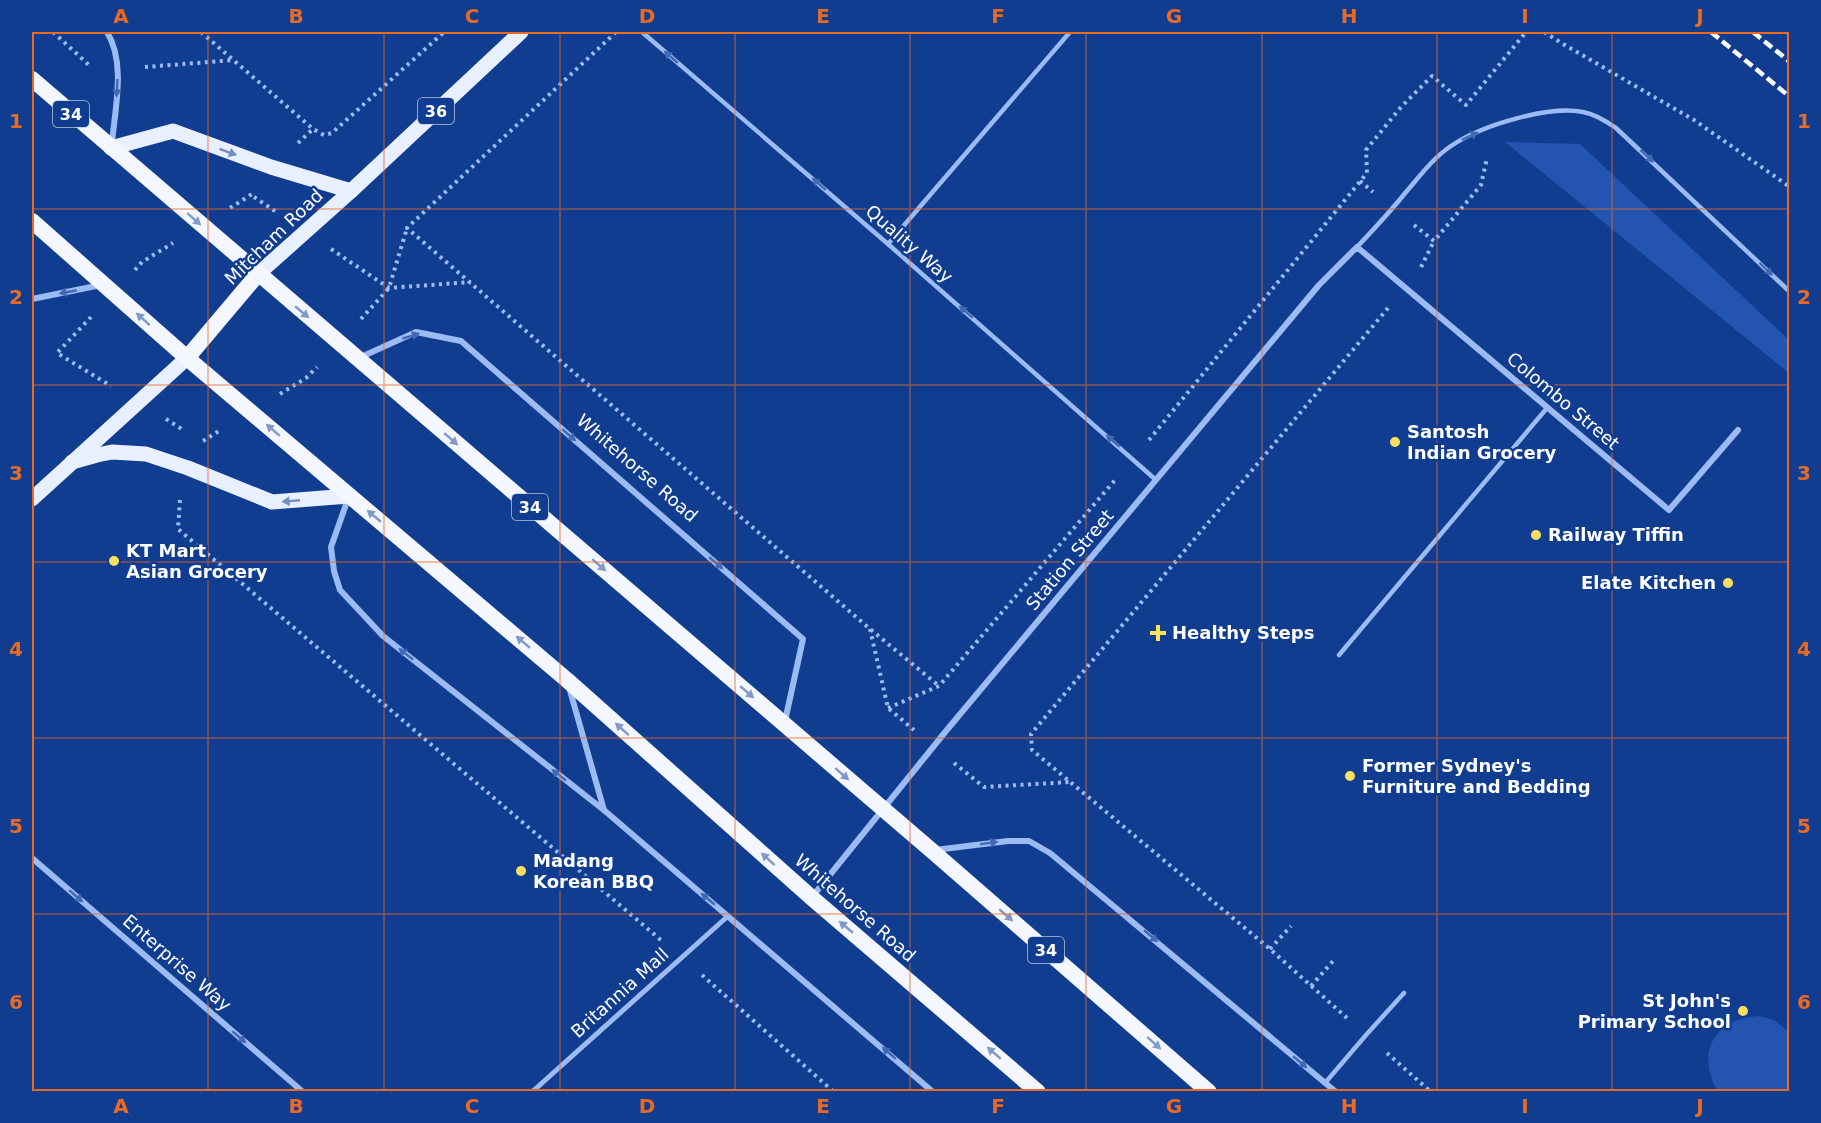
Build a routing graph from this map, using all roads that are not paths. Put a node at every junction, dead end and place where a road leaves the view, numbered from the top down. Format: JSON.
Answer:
{"nodes":[{"id":1,"x":107,"y":32,"type":"edge"},
{"id":2,"x":521,"y":32,"type":"edge"},
{"id":3,"x":642,"y":32,"type":"edge"},
{"id":4,"x":1070,"y":32,"type":"edge"},
{"id":5,"x":32,"y":79,"type":"edge"},
{"id":6,"x":111,"y":148,"type":"junction"},
{"id":7,"x":351,"y":191,"type":"junction"},
{"id":8,"x":32,"y":221,"type":"edge"},
{"id":9,"x":888,"y":244,"type":"junction"},
{"id":10,"x":1357,"y":247,"type":"junction"},
{"id":11,"x":258,"y":274,"type":"junction"},
{"id":12,"x":104,"y":285,"type":"junction"},
{"id":13,"x":1790,"y":292,"type":"edge"},
{"id":14,"x":32,"y":299,"type":"edge"},
{"id":15,"x":187,"y":358,"type":"junction"},
{"id":16,"x":358,"y":359,"type":"junction"},
{"id":17,"x":1547,"y":408,"type":"junction"},
{"id":18,"x":1738,"y":430,"type":"dead end"},
{"id":19,"x":72,"y":462,"type":"junction"},
{"id":20,"x":1156,"y":480,"type":"junction"},
{"id":21,"x":349,"y":496,"type":"junction"},
{"id":22,"x":32,"y":499,"type":"edge"},
{"id":23,"x":1339,"y":654,"type":"dead end"},
{"id":24,"x":567,"y":680,"type":"junction"},
{"id":25,"x":785,"y":725,"type":"junction"},
{"id":26,"x":882,"y":809,"type":"junction"},
{"id":27,"x":605,"y":811,"type":"junction"},
{"id":28,"x":931,"y":850,"type":"junction"},
{"id":29,"x":32,"y":858,"type":"edge"},
{"id":30,"x":812,"y":898,"type":"junction"},
{"id":31,"x":728,"y":916,"type":"junction"},
{"id":32,"x":1404,"y":993,"type":"dead end"},
{"id":33,"x":1325,"y":1083,"type":"junction"},
{"id":34,"x":303,"y":1092,"type":"edge"},
{"id":35,"x":532,"y":1092,"type":"edge"},
{"id":36,"x":933,"y":1092,"type":"edge"},
{"id":37,"x":1038,"y":1092,"type":"edge"},
{"id":38,"x":1209,"y":1092,"type":"edge"},
{"id":39,"x":1336,"y":1092,"type":"edge"}],
"edges":[{"from":1,"to":6,"type":"street","one_way":true},
{"from":2,"to":7,"type":"main road","name":"Mitcham Road","number":"36"},
{"from":9,"to":3,"type":"lane","name":"Quality Way","one_way":true},
{"from":4,"to":9,"type":"lane"},
{"from":5,"to":6,"type":"highway","number":"34"},
{"from":6,"to":7,"type":"main road","one_way":true},
{"from":6,"to":11,"type":"highway","number":"34","one_way":true},
{"from":7,"to":11,"type":"main road","name":"Mitcham Road","number":"36"},
{"from":8,"to":12,"type":"highway","name":"Whitehorse Road"},
{"from":20,"to":9,"type":"lane","name":"Quality Way","one_way":true},
{"from":10,"to":13,"type":"lane","one_way":true},
{"from":10,"to":17,"type":"street","name":"Colombo Street"},
{"from":10,"to":20,"type":"street","name":"Station Street"},
{"from":11,"to":15,"type":"highway","name":"Mitcham Road","number":"36"},
{"from":11,"to":16,"type":"highway","number":"34","one_way":true},
{"from":12,"to":14,"type":"street","one_way":true},
{"from":15,"to":12,"type":"highway","name":"Whitehorse Road","one_way":true},
{"from":15,"to":19,"type":"main road","name":"Mitcham Road","number":"36"},
{"from":21,"to":15,"type":"highway","name":"Whitehorse Road","one_way":true},
{"from":16,"to":25,"type":"highway","number":"34","one_way":true},
{"from":16,"to":25,"type":"street","name":"Whitehorse Road","one_way":true},
{"from":17,"to":18,"type":"street","name":"Colombo Street"},
{"from":17,"to":23,"type":"lane"},
{"from":21,"to":19,"type":"main road","one_way":true},
{"from":19,"to":22,"type":"main road","name":"Mitcham Road","number":"36"},
{"from":20,"to":26,"type":"street","name":"Station Street"},
{"from":24,"to":21,"type":"highway","name":"Whitehorse Road","one_way":true},
{"from":27,"to":21,"type":"street","one_way":true},
{"from":24,"to":27,"type":"street"},
{"from":30,"to":24,"type":"highway","name":"Whitehorse Road","one_way":true},
{"from":25,"to":26,"type":"highway","number":"34","one_way":true},
{"from":26,"to":28,"type":"highway","number":"34"},
{"from":26,"to":30,"type":"street","name":"Station Street"},
{"from":31,"to":27,"type":"street","one_way":true},
{"from":28,"to":33,"type":"street","one_way":true},
{"from":28,"to":38,"type":"highway","number":"34","one_way":true},
{"from":29,"to":34,"type":"street","name":"Enterprise Way","one_way":true},
{"from":37,"to":30,"type":"highway","name":"Whitehorse Road","one_way":true},
{"from":31,"to":35,"type":"street","name":"Britannia Mall"},
{"from":36,"to":31,"type":"street","one_way":true},
{"from":32,"to":33,"type":"lane"},
{"from":33,"to":39,"type":"street"}]}
